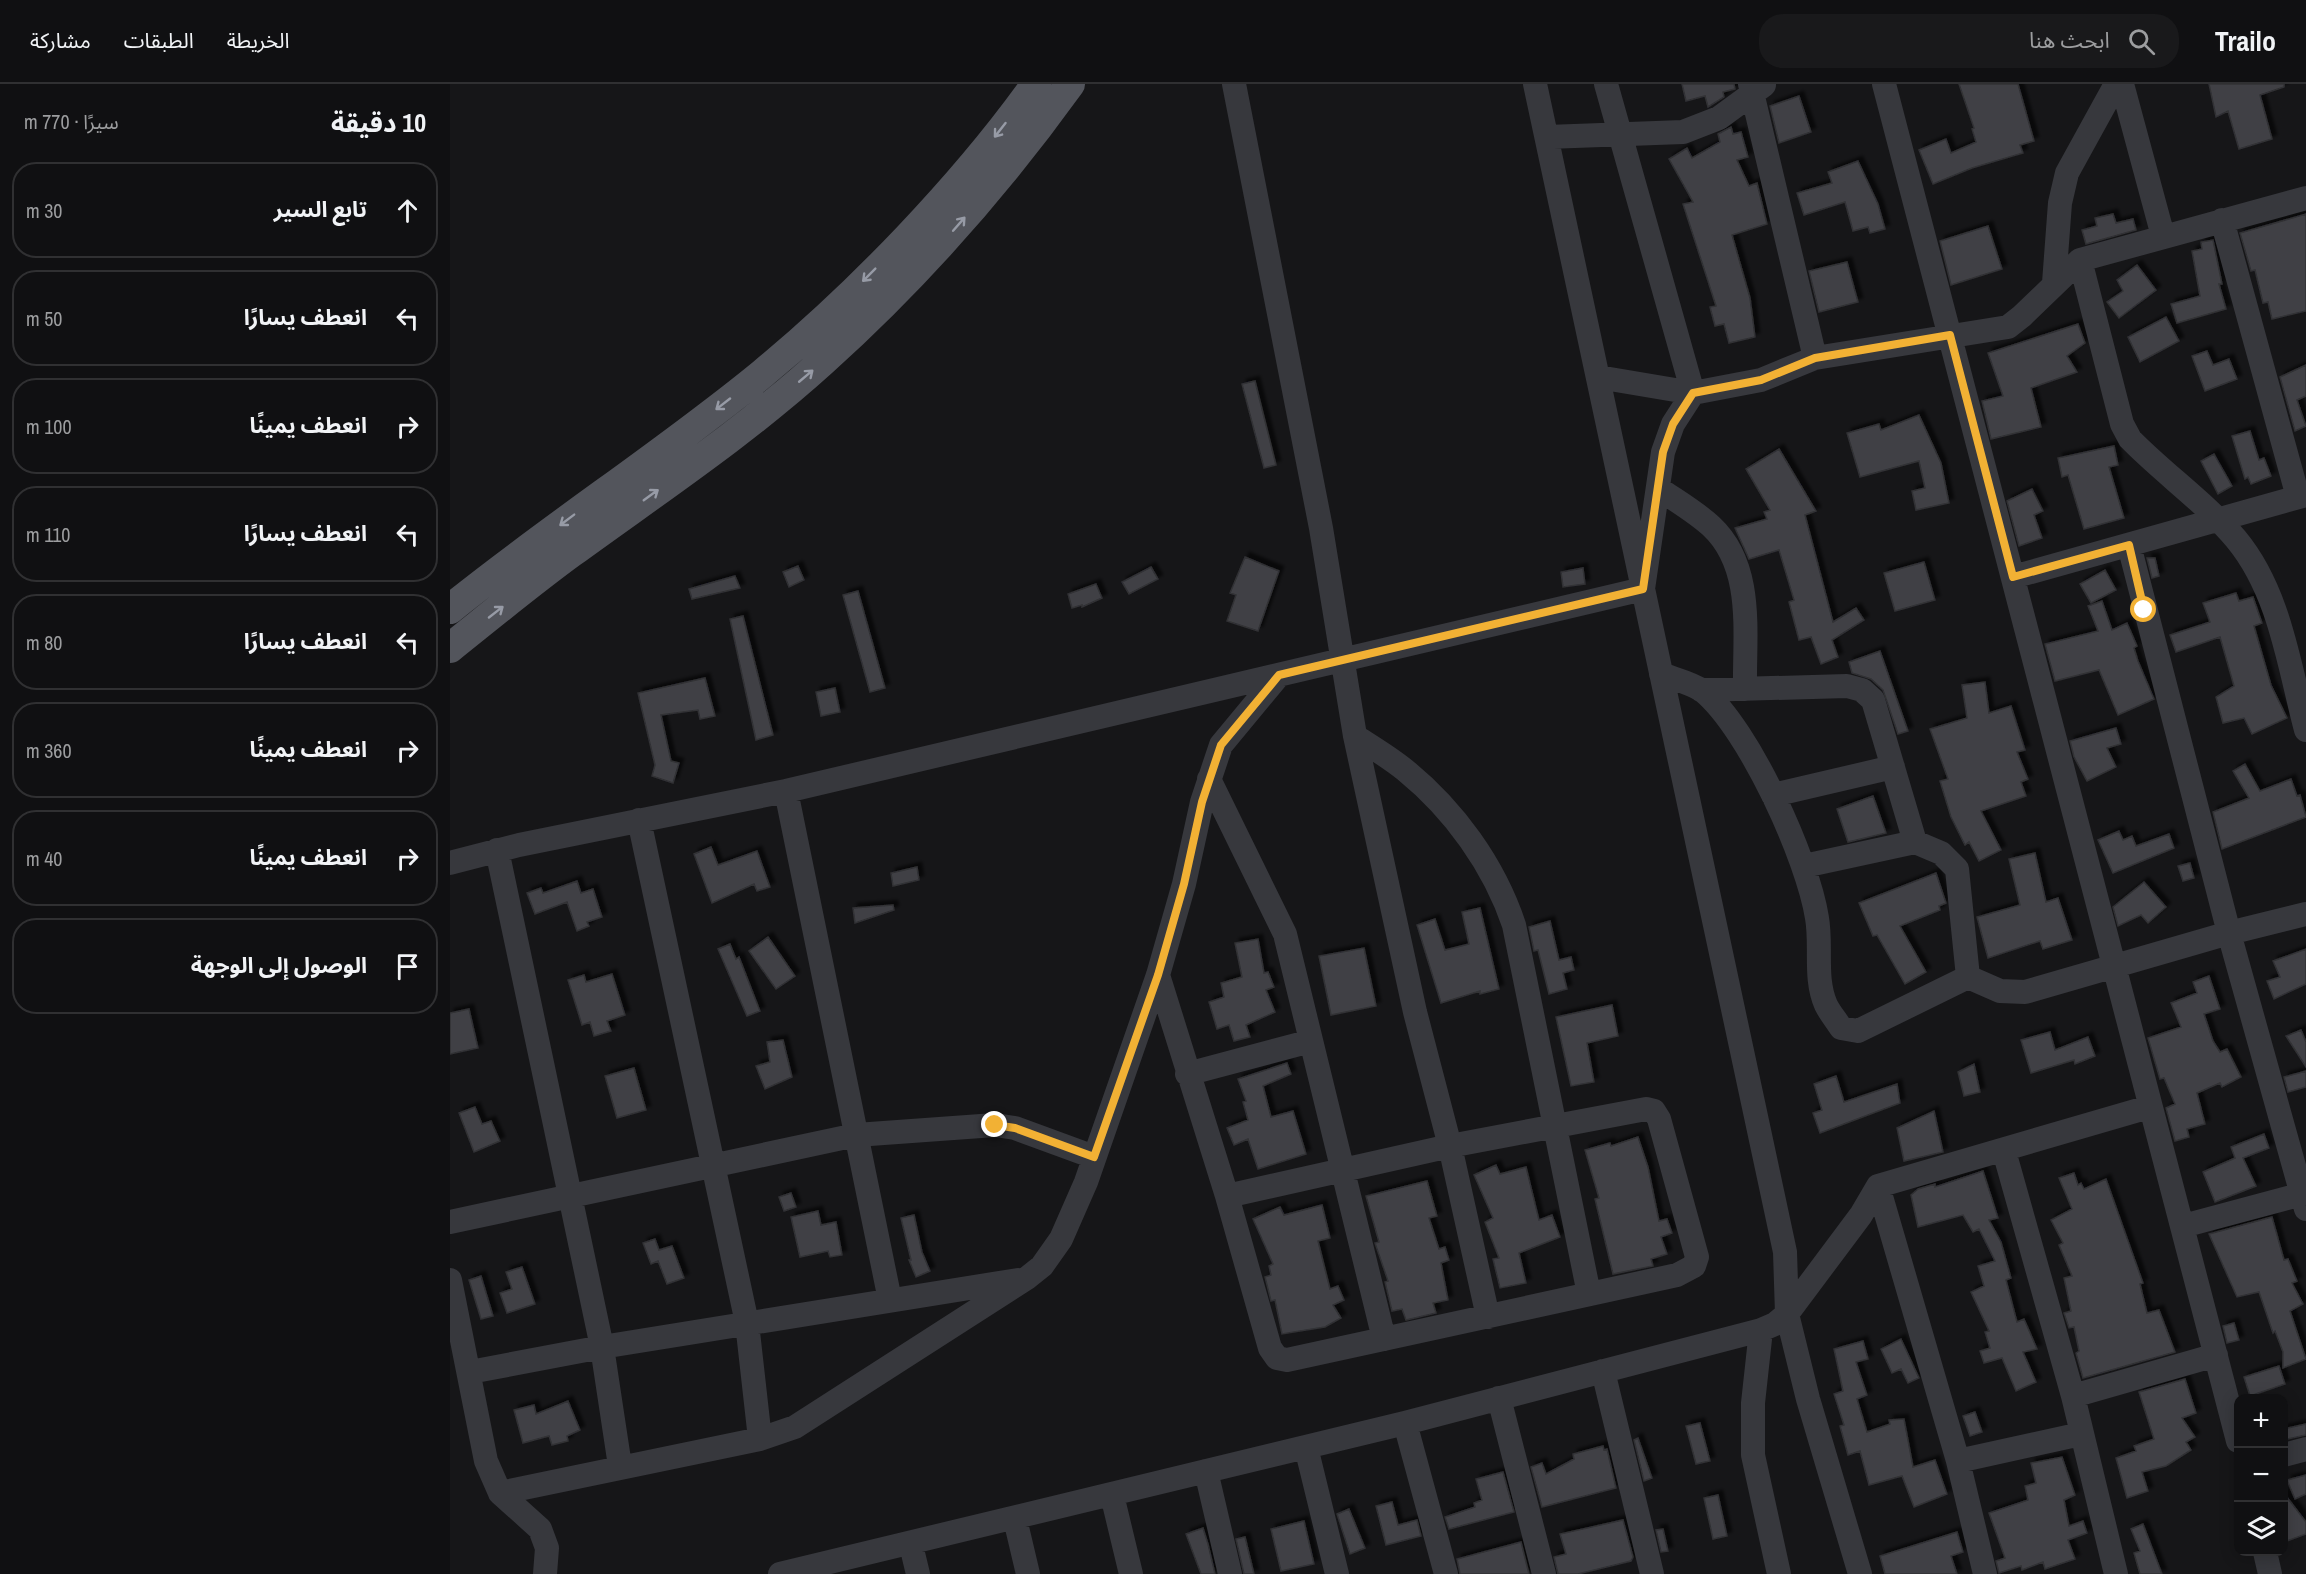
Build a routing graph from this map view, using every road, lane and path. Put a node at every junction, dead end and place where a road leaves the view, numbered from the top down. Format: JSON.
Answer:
{"nodes":[{"id":1,"x":1036,"y":84,"type":"edge"},
{"id":2,"x":1070,"y":84,"type":"edge"},
{"id":3,"x":1234,"y":84,"type":"edge"},
{"id":4,"x":1535,"y":84,"type":"edge"},
{"id":5,"x":1606,"y":84,"type":"edge"},
{"id":6,"x":1884,"y":84,"type":"edge"},
{"id":7,"x":2116,"y":84,"type":"edge"},
{"id":8,"x":2122,"y":84,"type":"edge"},
{"id":9,"x":1756,"y":88,"type":"edge"},
{"id":10,"x":1620,"y":135,"type":"junction"},
{"id":11,"x":1547,"y":137,"type":"junction"},
{"id":12,"x":2306,"y":198,"type":"edge"},
{"id":13,"x":2222,"y":220,"type":"junction"},
{"id":14,"x":2163,"y":236,"type":"junction"},
{"id":15,"x":904,"y":240,"type":"junction"},
{"id":16,"x":928,"y":258,"type":"junction"},
{"id":17,"x":2080,"y":260,"type":"junction"},
{"id":18,"x":2054,"y":283,"type":"junction"},
{"id":19,"x":1950,"y":335,"type":"junction"},
{"id":20,"x":1815,"y":358,"type":"junction"},
{"id":21,"x":1598,"y":377,"type":"junction"},
{"id":22,"x":1693,"y":393,"type":"junction"},
{"id":23,"x":1658,"y":488,"type":"junction"},
{"id":24,"x":2302,"y":496,"type":"edge"},
{"id":25,"x":2220,"y":520,"type":"junction"},
{"id":26,"x":2129,"y":545,"type":"junction"},
{"id":27,"x":2013,"y":577,"type":"junction"},
{"id":28,"x":1643,"y":589,"type":"junction"},
{"id":29,"x":450,"y":609,"type":"edge"},
{"id":30,"x":450,"y":648,"type":"edge"},
{"id":31,"x":1344,"y":658,"type":"junction"},
{"id":32,"x":1661,"y":674,"type":"junction"},
{"id":33,"x":1279,"y":675,"type":"junction"},
{"id":34,"x":1745,"y":689,"type":"junction"},
{"id":35,"x":1701,"y":690,"type":"junction"},
{"id":36,"x":2306,"y":730,"type":"edge"},
{"id":37,"x":1355,"y":736,"type":"junction"},
{"id":38,"x":1893,"y":767,"type":"junction"},
{"id":39,"x":1209,"y":779,"type":"junction"},
{"id":40,"x":786,"y":791,"type":"junction"},
{"id":41,"x":1773,"y":795,"type":"junction"},
{"id":42,"x":639,"y":820,"type":"junction"},
{"id":43,"x":1915,"y":842,"type":"junction"},
{"id":44,"x":497,"y":850,"type":"junction"},
{"id":45,"x":450,"y":863,"type":"edge"},
{"id":46,"x":1804,"y":866,"type":"junction"},
{"id":47,"x":2306,"y":914,"type":"edge"},
{"id":48,"x":2229,"y":933,"type":"junction"},
{"id":49,"x":2112,"y":966,"type":"junction"},
{"id":50,"x":1158,"y":975,"type":"junction"},
{"id":51,"x":1968,"y":977,"type":"junction"},
{"id":52,"x":1311,"y":1041,"type":"junction"},
{"id":53,"x":1187,"y":1074,"type":"junction"},
{"id":54,"x":2149,"y":1107,"type":"junction"},
{"id":55,"x":1555,"y":1127,"type":"junction"},
{"id":56,"x":856,"y":1135,"type":"junction"},
{"id":57,"x":1450,"y":1146,"type":"junction"},
{"id":58,"x":2004,"y":1151,"type":"junction"},
{"id":59,"x":1094,"y":1157,"type":"junction"},
{"id":60,"x":715,"y":1165,"type":"junction"},
{"id":61,"x":1342,"y":1171,"type":"junction"},
{"id":62,"x":1878,"y":1186,"type":"junction"},
{"id":63,"x":570,"y":1194,"type":"junction"},
{"id":64,"x":1227,"y":1196,"type":"junction"},
{"id":65,"x":2305,"y":1199,"type":"edge"},
{"id":66,"x":450,"y":1222,"type":"edge"},
{"id":67,"x":2183,"y":1226,"type":"junction"},
{"id":68,"x":1027,"y":1278,"type":"junction"},
{"id":69,"x":450,"y":1280,"type":"edge"},
{"id":70,"x":1589,"y":1294,"type":"junction"},
{"id":71,"x":890,"y":1300,"type":"junction"},
{"id":72,"x":1787,"y":1314,"type":"junction"},
{"id":73,"x":1488,"y":1317,"type":"junction"},
{"id":74,"x":747,"y":1323,"type":"junction"},
{"id":75,"x":1761,"y":1330,"type":"junction"},
{"id":76,"x":1384,"y":1340,"type":"junction"},
{"id":77,"x":602,"y":1347,"type":"junction"},
{"id":78,"x":2216,"y":1355,"type":"junction"},
{"id":79,"x":1603,"y":1371,"type":"junction"},
{"id":80,"x":470,"y":1372,"type":"junction"},
{"id":81,"x":2073,"y":1396,"type":"junction"},
{"id":82,"x":1499,"y":1398,"type":"junction"},
{"id":83,"x":1405,"y":1423,"type":"junction"},
{"id":84,"x":2234,"y":1425,"type":"edge"},
{"id":85,"x":2081,"y":1434,"type":"junction"},
{"id":86,"x":760,"y":1439,"type":"junction"},
{"id":87,"x":1306,"y":1447,"type":"junction"},
{"id":88,"x":2306,"y":1449,"type":"edge"},
{"id":89,"x":2288,"y":1454,"type":"edge"},
{"id":90,"x":1958,"y":1461,"type":"junction"},
{"id":91,"x":620,"y":1466,"type":"junction"},
{"id":92,"x":1206,"y":1471,"type":"junction"},
{"id":93,"x":500,"y":1492,"type":"junction"},
{"id":94,"x":1112,"y":1495,"type":"junction"},
{"id":95,"x":1015,"y":1519,"type":"junction"},
{"id":96,"x":911,"y":1545,"type":"junction"},
{"id":97,"x":2266,"y":1556,"type":"edge"},
{"id":98,"x":809,"y":1570,"type":"edge"},
{"id":99,"x":545,"y":1574,"type":"edge"},
{"id":100,"x":780,"y":1574,"type":"edge"},
{"id":101,"x":918,"y":1574,"type":"edge"},
{"id":102,"x":1028,"y":1574,"type":"edge"},
{"id":103,"x":1131,"y":1574,"type":"edge"},
{"id":104,"x":1230,"y":1574,"type":"edge"},
{"id":105,"x":1337,"y":1574,"type":"edge"},
{"id":106,"x":1446,"y":1574,"type":"edge"},
{"id":107,"x":1544,"y":1574,"type":"edge"},
{"id":108,"x":1652,"y":1574,"type":"edge"},
{"id":109,"x":1779,"y":1574,"type":"edge"},
{"id":110,"x":1860,"y":1574,"type":"edge"},
{"id":111,"x":1985,"y":1574,"type":"edge"},
{"id":112,"x":2116,"y":1574,"type":"edge"},
{"id":113,"x":2270,"y":1574,"type":"edge"}],
"edges":[{"from":1,"to":15,"type":"main road","one_way":true},
{"from":16,"to":2,"type":"main road","one_way":true},
{"from":3,"to":31,"type":"street"},
{"from":4,"to":11,"type":"street"},
{"from":5,"to":10,"type":"street"},
{"from":6,"to":19,"type":"street"},
{"from":7,"to":18,"type":"street"},
{"from":8,"to":14,"type":"street"},
{"from":9,"to":10,"type":"street"},
{"from":9,"to":20,"type":"street"},
{"from":10,"to":11,"type":"street"},
{"from":10,"to":22,"type":"street"},
{"from":11,"to":21,"type":"street"},
{"from":12,"to":13,"type":"street"},
{"from":13,"to":14,"type":"street"},
{"from":13,"to":24,"type":"street"},
{"from":14,"to":17,"type":"street"},
{"from":15,"to":16,"type":"main road"},
{"from":15,"to":29,"type":"main road","one_way":true},
{"from":30,"to":16,"type":"main road","one_way":true},
{"from":17,"to":18,"type":"street"},
{"from":17,"to":25,"type":"street"},
{"from":18,"to":19,"type":"street"},
{"from":19,"to":20,"type":"street"},
{"from":19,"to":27,"type":"street"},
{"from":20,"to":22,"type":"street"},
{"from":21,"to":22,"type":"street"},
{"from":21,"to":28,"type":"street"},
{"from":22,"to":23,"type":"street"},
{"from":23,"to":28,"type":"street"},
{"from":23,"to":34,"type":"street"},
{"from":24,"to":25,"type":"street"},
{"from":25,"to":26,"type":"street"},
{"from":25,"to":36,"type":"street"},
{"from":26,"to":27,"type":"street"},
{"from":26,"to":48,"type":"street"},
{"from":27,"to":49,"type":"street"},
{"from":28,"to":31,"type":"street"},
{"from":28,"to":32,"type":"street"},
{"from":31,"to":33,"type":"street"},
{"from":31,"to":37,"type":"street"},
{"from":32,"to":35,"type":"street"},
{"from":32,"to":72,"type":"street"},
{"from":33,"to":39,"type":"street"},
{"from":33,"to":40,"type":"street"},
{"from":34,"to":35,"type":"street"},
{"from":34,"to":38,"type":"street"},
{"from":35,"to":41,"type":"street"},
{"from":37,"to":55,"type":"street"},
{"from":37,"to":57,"type":"street"},
{"from":38,"to":41,"type":"street"},
{"from":38,"to":43,"type":"street"},
{"from":39,"to":50,"type":"street"},
{"from":39,"to":52,"type":"street"},
{"from":40,"to":42,"type":"street"},
{"from":40,"to":56,"type":"street"},
{"from":41,"to":46,"type":"street"},
{"from":42,"to":44,"type":"street"},
{"from":42,"to":60,"type":"street"},
{"from":43,"to":46,"type":"street"},
{"from":43,"to":51,"type":"street"},
{"from":44,"to":45,"type":"street"},
{"from":44,"to":63,"type":"street"},
{"from":46,"to":51,"type":"street"},
{"from":47,"to":48,"type":"street"},
{"from":48,"to":49,"type":"street"},
{"from":48,"to":65,"type":"street"},
{"from":49,"to":51,"type":"street"},
{"from":49,"to":54,"type":"street"},
{"from":50,"to":53,"type":"street"},
{"from":50,"to":59,"type":"street"},
{"from":52,"to":53,"type":"street"},
{"from":52,"to":61,"type":"street"},
{"from":53,"to":64,"type":"street"},
{"from":54,"to":58,"type":"street"},
{"from":54,"to":67,"type":"street"},
{"from":55,"to":57,"type":"street"},
{"from":55,"to":70,"type":"street"},
{"from":55,"to":70,"type":"street"},
{"from":56,"to":59,"type":"street"},
{"from":56,"to":60,"type":"street"},
{"from":56,"to":71,"type":"street"},
{"from":57,"to":61,"type":"street"},
{"from":57,"to":73,"type":"street"},
{"from":58,"to":62,"type":"street"},
{"from":58,"to":81,"type":"street"},
{"from":59,"to":68,"type":"street"},
{"from":60,"to":63,"type":"street"},
{"from":60,"to":74,"type":"street"},
{"from":61,"to":64,"type":"street"},
{"from":61,"to":76,"type":"street"},
{"from":62,"to":72,"type":"street"},
{"from":62,"to":90,"type":"street"},
{"from":63,"to":66,"type":"street"},
{"from":63,"to":77,"type":"street"},
{"from":64,"to":76,"type":"street"},
{"from":65,"to":67,"type":"street"},
{"from":67,"to":78,"type":"street"},
{"from":68,"to":71,"type":"street"},
{"from":68,"to":86,"type":"street"},
{"from":69,"to":80,"type":"street"},
{"from":70,"to":73,"type":"street"},
{"from":71,"to":74,"type":"street"},
{"from":72,"to":75,"type":"street"},
{"from":72,"to":110,"type":"street"},
{"from":73,"to":76,"type":"street"},
{"from":74,"to":77,"type":"street"},
{"from":74,"to":86,"type":"street"},
{"from":75,"to":79,"type":"street"},
{"from":75,"to":109,"type":"street"},
{"from":77,"to":80,"type":"street"},
{"from":77,"to":91,"type":"street"},
{"from":78,"to":81,"type":"street"},
{"from":78,"to":84,"type":"street"},
{"from":79,"to":82,"type":"street"},
{"from":79,"to":108,"type":"street"},
{"from":80,"to":93,"type":"street"},
{"from":81,"to":85,"type":"street"},
{"from":82,"to":83,"type":"street"},
{"from":82,"to":107,"type":"street"},
{"from":83,"to":87,"type":"street"},
{"from":83,"to":106,"type":"street"},
{"from":85,"to":90,"type":"street"},
{"from":85,"to":112,"type":"street"},
{"from":86,"to":91,"type":"street"},
{"from":87,"to":92,"type":"street"},
{"from":87,"to":105,"type":"street"},
{"from":88,"to":89,"type":"street"},
{"from":90,"to":111,"type":"street"},
{"from":91,"to":93,"type":"street"},
{"from":92,"to":94,"type":"street"},
{"from":92,"to":104,"type":"street"},
{"from":93,"to":99,"type":"street"},
{"from":94,"to":95,"type":"street"},
{"from":94,"to":103,"type":"street"},
{"from":95,"to":96,"type":"street"},
{"from":95,"to":102,"type":"street"},
{"from":96,"to":98,"type":"street"},
{"from":96,"to":101,"type":"street"},
{"from":97,"to":113,"type":"street"},
{"from":98,"to":100,"type":"street"}]}
